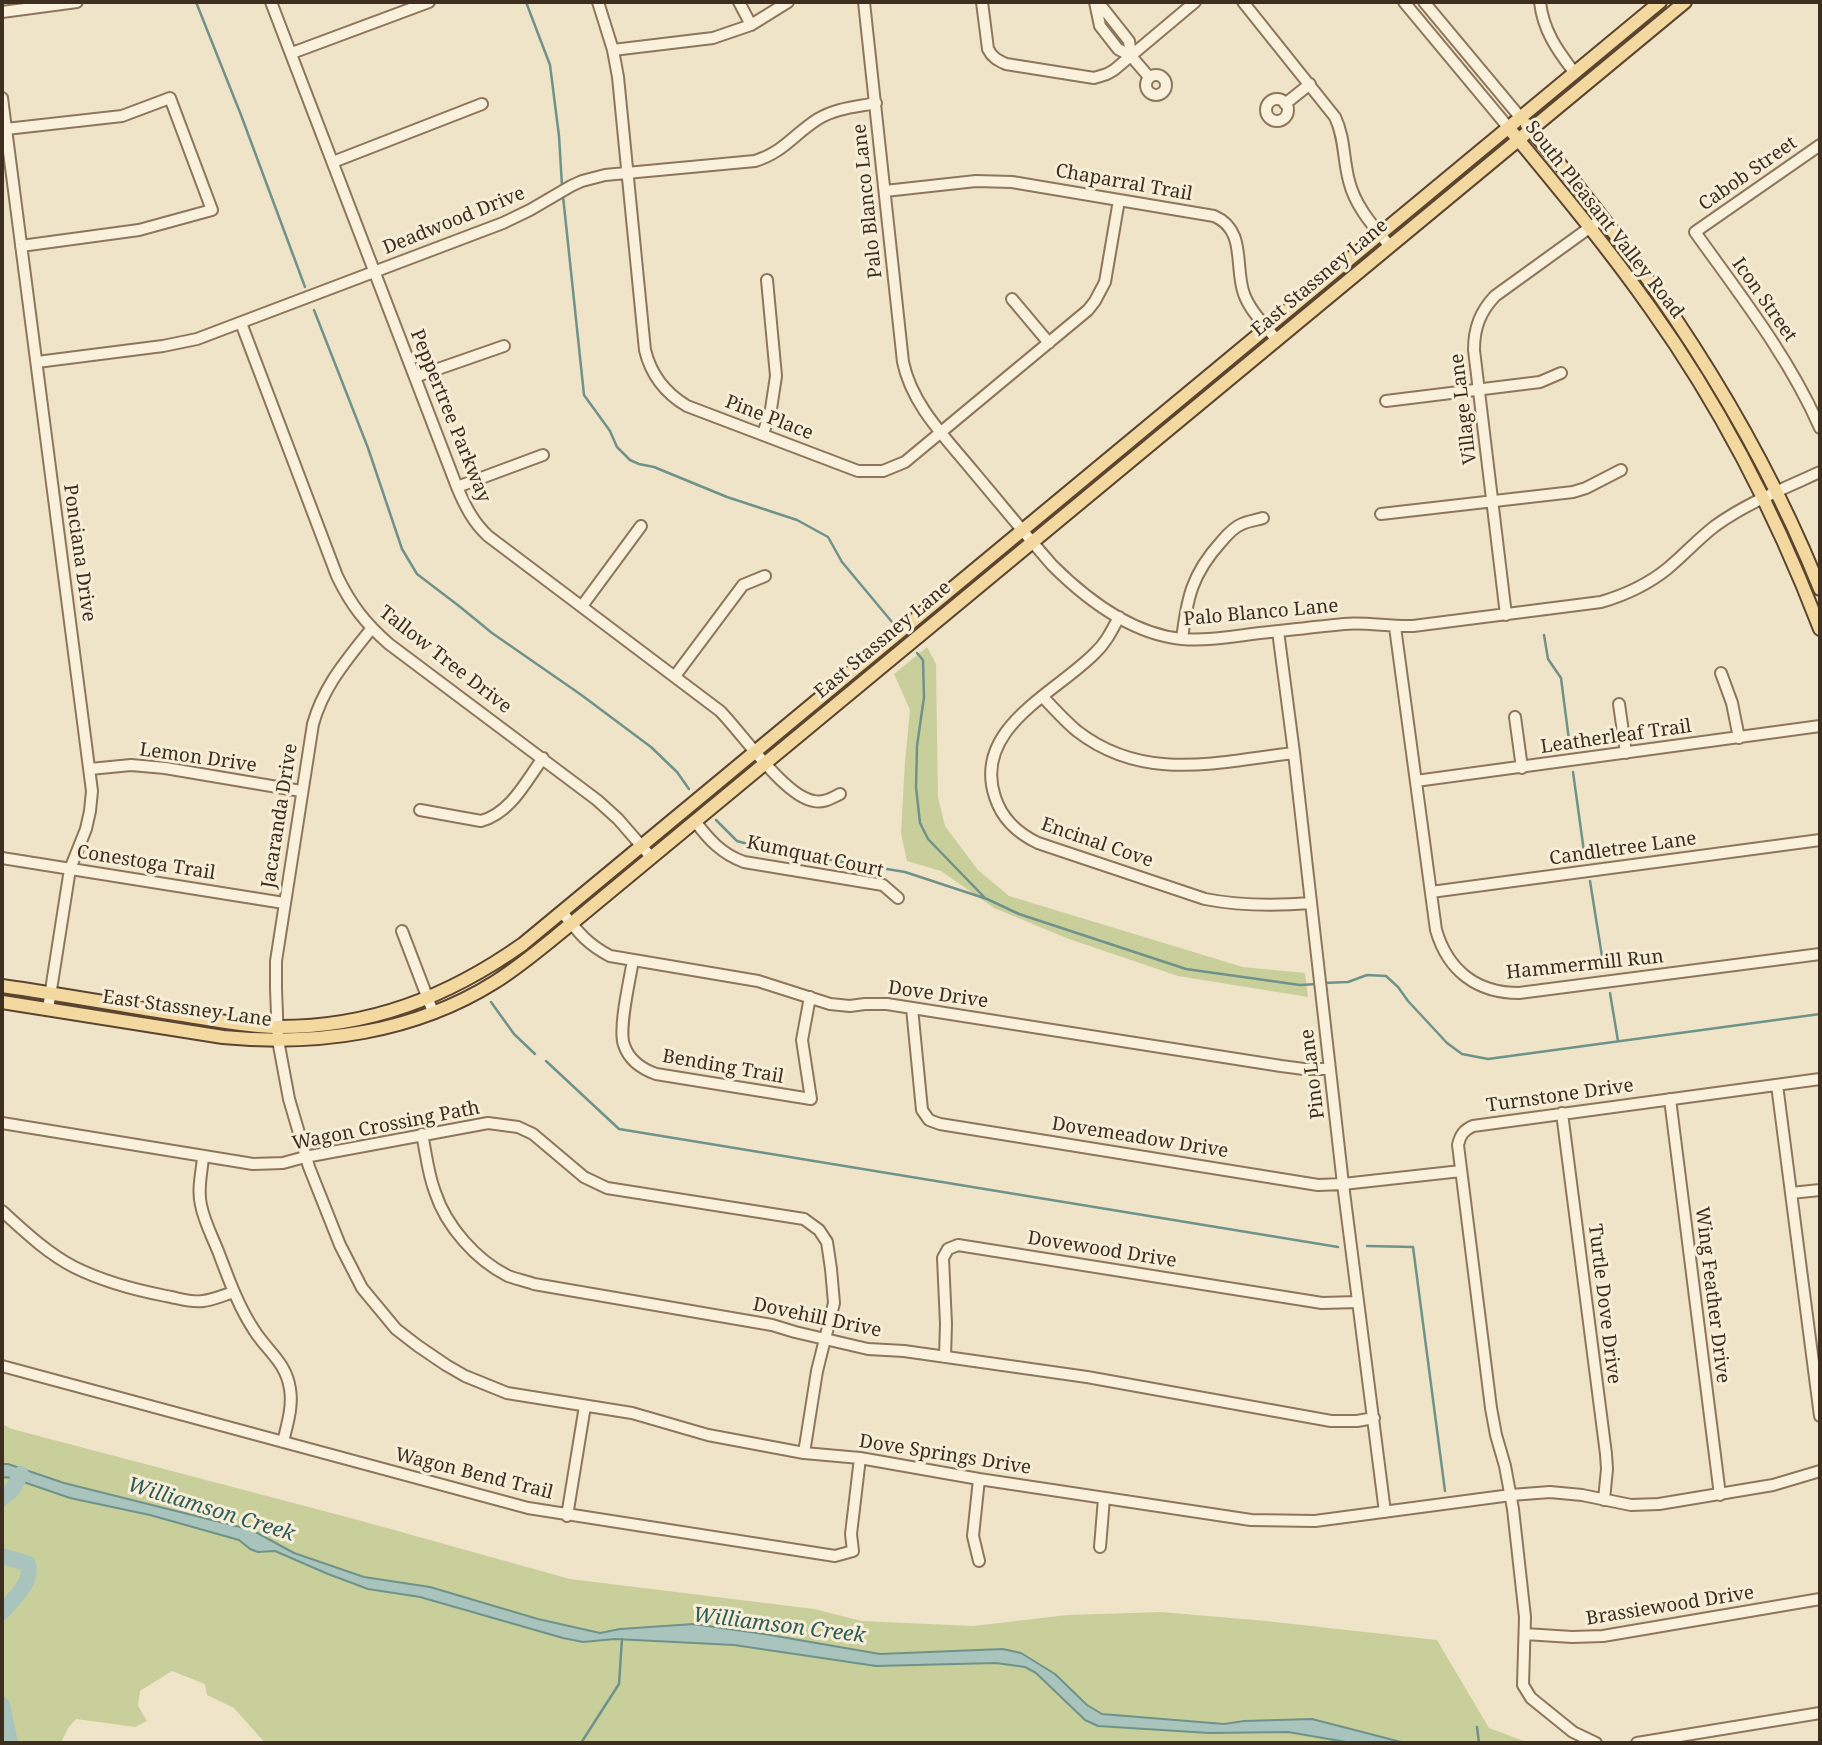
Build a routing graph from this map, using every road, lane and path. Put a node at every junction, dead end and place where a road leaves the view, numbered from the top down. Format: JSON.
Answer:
{"nodes":[{"id":1,"x":77,"y":2,"type":"edge"},
{"id":2,"x":271,"y":2,"type":"edge"},
{"id":3,"x":429,"y":2,"type":"edge"},
{"id":4,"x":598,"y":2,"type":"edge"},
{"id":5,"x":739,"y":2,"type":"edge"},
{"id":6,"x":788,"y":2,"type":"edge"},
{"id":7,"x":864,"y":2,"type":"edge"},
{"id":8,"x":982,"y":2,"type":"edge"},
{"id":9,"x":1096,"y":2,"type":"edge"},
{"id":10,"x":1195,"y":2,"type":"edge"},
{"id":11,"x":1243,"y":2,"type":"edge"},
{"id":12,"x":1404,"y":2,"type":"edge"},
{"id":13,"x":1424,"y":2,"type":"edge"},
{"id":14,"x":1540,"y":2,"type":"edge"},
{"id":15,"x":1660,"y":2,"type":"edge"},
{"id":16,"x":1680,"y":3,"type":"edge"},
{"id":17,"x":2,"y":12,"type":"edge"},
{"id":18,"x":751,"y":25,"type":"junction"},
{"id":19,"x":613,"y":50,"type":"junction"},
{"id":20,"x":292,"y":53,"type":"junction"},
{"id":21,"x":1131,"y":56,"type":"junction"},
{"id":22,"x":1574,"y":72,"type":"junction"},
{"id":23,"x":1149,"y":77,"type":"dead end"},
{"id":24,"x":1310,"y":84,"type":"junction"},
{"id":25,"x":2,"y":98,"type":"edge"},
{"id":26,"x":876,"y":103,"type":"junction"},
{"id":27,"x":482,"y":104,"type":"dead end"},
{"id":28,"x":1285,"y":104,"type":"dead end"},
{"id":29,"x":1520,"y":117,"type":"junction"},
{"id":30,"x":1508,"y":127,"type":"junction"},
{"id":31,"x":6,"y":129,"type":"junction"},
{"id":32,"x":1530,"y":129,"type":"junction"},
{"id":33,"x":1518,"y":139,"type":"junction"},
{"id":34,"x":1820,"y":145,"type":"edge"},
{"id":35,"x":333,"y":162,"type":"junction"},
{"id":36,"x":628,"y":173,"type":"junction"},
{"id":37,"x":885,"y":191,"type":"junction"},
{"id":38,"x":1119,"y":200,"type":"junction"},
{"id":39,"x":1603,"y":218,"type":"junction"},
{"id":40,"x":1591,"y":228,"type":"junction"},
{"id":41,"x":1695,"y":232,"type":"joint"},
{"id":42,"x":1380,"y":234,"type":"junction"},
{"id":43,"x":1389,"y":245,"type":"junction"},
{"id":44,"x":21,"y":246,"type":"junction"},
{"id":45,"x":375,"y":272,"type":"junction"},
{"id":46,"x":767,"y":280,"type":"dead end"},
{"id":47,"x":1012,"y":299,"type":"dead end"},
{"id":48,"x":241,"y":323,"type":"junction"},
{"id":49,"x":1267,"y":327,"type":"junction"},
{"id":50,"x":1276,"y":339,"type":"junction"},
{"id":51,"x":1049,"y":343,"type":"junction"},
{"id":52,"x":504,"y":346,"type":"dead end"},
{"id":53,"x":37,"y":362,"type":"junction"},
{"id":54,"x":1561,"y":373,"type":"dead end"},
{"id":55,"x":415,"y":377,"type":"junction"},
{"id":56,"x":1480,"y":390,"type":"junction"},
{"id":57,"x":1387,"y":401,"type":"dead end"},
{"id":58,"x":1820,"y":428,"type":"edge"},
{"id":59,"x":941,"y":432,"type":"junction"},
{"id":60,"x":763,"y":434,"type":"junction"},
{"id":61,"x":543,"y":455,"type":"dead end"},
{"id":62,"x":1621,"y":470,"type":"dead end"},
{"id":63,"x":1820,"y":472,"type":"edge"},
{"id":64,"x":457,"y":487,"type":"junction"},
{"id":65,"x":1777,"y":492,"type":"junction"},
{"id":66,"x":1763,"y":499,"type":"junction"},
{"id":67,"x":1493,"y":501,"type":"junction"},
{"id":68,"x":1381,"y":514,"type":"dead end"},
{"id":69,"x":1263,"y":518,"type":"dead end"},
{"id":70,"x":641,"y":526,"type":"dead end"},
{"id":71,"x":1022,"y":530,"type":"junction"},
{"id":72,"x":1032,"y":542,"type":"junction"},
{"id":73,"x":765,"y":576,"type":"dead end"},
{"id":74,"x":1820,"y":589,"type":"edge"},
{"id":75,"x":582,"y":606,"type":"junction"},
{"id":76,"x":1506,"y":615,"type":"junction"},
{"id":77,"x":1119,"y":617,"type":"junction"},
{"id":78,"x":1395,"y":627,"type":"junction"},
{"id":79,"x":371,"y":629,"type":"junction"},
{"id":80,"x":1820,"y":629,"type":"edge"},
{"id":81,"x":1278,"y":631,"type":"junction"},
{"id":82,"x":1182,"y":639,"type":"junction"},
{"id":83,"x":1721,"y":673,"type":"dead end"},
{"id":84,"x":675,"y":676,"type":"junction"},
{"id":85,"x":1043,"y":697,"type":"junction"},
{"id":86,"x":1619,"y":704,"type":"dead end"},
{"id":87,"x":1515,"y":717,"type":"dead end"},
{"id":88,"x":1820,"y":726,"type":"edge"},
{"id":89,"x":1739,"y":738,"type":"junction"},
{"id":90,"x":756,"y":751,"type":"junction"},
{"id":91,"x":1294,"y":753,"type":"junction"},
{"id":92,"x":1626,"y":753,"type":"junction"},
{"id":93,"x":543,"y":758,"type":"junction"},
{"id":94,"x":765,"y":763,"type":"junction"},
{"id":95,"x":1522,"y":768,"type":"junction"},
{"id":96,"x":90,"y":769,"type":"junction"},
{"id":97,"x":1416,"y":781,"type":"junction"},
{"id":98,"x":301,"y":791,"type":"junction"},
{"id":99,"x":840,"y":794,"type":"dead end"},
{"id":100,"x":420,"y":810,"type":"dead end"},
{"id":101,"x":698,"y":818,"type":"junction"},
{"id":102,"x":1820,"y":840,"type":"edge"},
{"id":103,"x":641,"y":846,"type":"junction"},
{"id":104,"x":651,"y":857,"type":"junction"},
{"id":105,"x":2,"y":858,"type":"edge"},
{"id":106,"x":70,"y":869,"type":"junction"},
{"id":107,"x":1430,"y":892,"type":"junction"},
{"id":108,"x":898,"y":898,"type":"dead end"},
{"id":109,"x":284,"y":903,"type":"junction"},
{"id":110,"x":1311,"y":903,"type":"junction"},
{"id":111,"x":562,"y":912,"type":"junction"},
{"id":112,"x":571,"y":924,"type":"junction"},
{"id":113,"x":402,"y":931,"type":"dead end"},
{"id":114,"x":1820,"y":954,"type":"edge"},
{"id":115,"x":633,"y":960,"type":"junction"},
{"id":116,"x":2,"y":986,"type":"edge"},
{"id":117,"x":50,"y":993,"type":"junction"},
{"id":118,"x":427,"y":998,"type":"junction"},
{"id":119,"x":810,"y":998,"type":"junction"},
{"id":120,"x":2,"y":1002,"type":"edge"},
{"id":121,"x":912,"y":1008,"type":"junction"},
{"id":122,"x":48,"y":1009,"type":"junction"},
{"id":123,"x":433,"y":1012,"type":"junction"},
{"id":124,"x":277,"y":1027,"type":"junction"},
{"id":125,"x":278,"y":1040,"type":"junction"},
{"id":126,"x":1329,"y":1069,"type":"junction"},
{"id":127,"x":1820,"y":1079,"type":"edge"},
{"id":128,"x":1777,"y":1085,"type":"junction"},
{"id":129,"x":1670,"y":1099,"type":"junction"},
{"id":130,"x":1562,"y":1113,"type":"junction"},
{"id":131,"x":2,"y":1123,"type":"edge"},
{"id":132,"x":422,"y":1134,"type":"junction"},
{"id":133,"x":203,"y":1156,"type":"junction"},
{"id":134,"x":306,"y":1157,"type":"junction"},
{"id":135,"x":1461,"y":1171,"type":"junction"},
{"id":136,"x":1343,"y":1184,"type":"junction"},
{"id":137,"x":1820,"y":1190,"type":"edge"},
{"id":138,"x":1791,"y":1194,"type":"junction"},
{"id":139,"x":2,"y":1211,"type":"edge"},
{"id":140,"x":234,"y":1292,"type":"junction"},
{"id":141,"x":1358,"y":1302,"type":"junction"},
{"id":142,"x":827,"y":1339,"type":"junction"},
{"id":143,"x":945,"y":1357,"type":"junction"},
{"id":144,"x":2,"y":1366,"type":"edge"},
{"id":145,"x":585,"y":1405,"type":"junction"},
{"id":146,"x":1820,"y":1416,"type":"edge"},
{"id":147,"x":1374,"y":1418,"type":"junction"},
{"id":148,"x":283,"y":1442,"type":"junction"},
{"id":149,"x":804,"y":1452,"type":"junction"},
{"id":150,"x":860,"y":1458,"type":"junction"},
{"id":151,"x":1820,"y":1471,"type":"edge"},
{"id":152,"x":979,"y":1479,"type":"junction"},
{"id":153,"x":1511,"y":1495,"type":"junction"},
{"id":154,"x":1720,"y":1495,"type":"junction"},
{"id":155,"x":1104,"y":1499,"type":"junction"},
{"id":156,"x":1604,"y":1500,"type":"junction"},
{"id":157,"x":1385,"y":1512,"type":"junction"},
{"id":158,"x":567,"y":1516,"type":"junction"},
{"id":159,"x":1100,"y":1547,"type":"dead end"},
{"id":160,"x":979,"y":1561,"type":"dead end"},
{"id":161,"x":1820,"y":1599,"type":"edge"},
{"id":162,"x":1525,"y":1634,"type":"junction"},
{"id":163,"x":1820,"y":1713,"type":"edge"},
{"id":164,"x":1670,"y":1741,"type":"edge"},
{"id":165,"x":1596,"y":1743,"type":"edge"},
{"id":166,"x":1637,"y":1743,"type":"edge"}],
"edges":[{"from":1,"to":17,"type":"street"},
{"from":2,"to":20,"type":"street","name":"Peppertree Parkway"},
{"from":3,"to":20,"type":"street"},
{"from":4,"to":19,"type":"street","name":"Pine Place"},
{"from":5,"to":18,"type":"street"},
{"from":6,"to":18,"type":"street"},
{"from":7,"to":26,"type":"street","name":"Palo Blanco Lane"},
{"from":8,"to":21,"type":"street"},
{"from":9,"to":21,"type":"street"},
{"from":10,"to":21,"type":"street"},
{"from":11,"to":24,"type":"street"},
{"from":12,"to":30,"type":"street","name":"South Pleasant Valley Road"},
{"from":13,"to":29,"type":"street","name":"South Pleasant Valley Road"},
{"from":14,"to":22,"type":"street"},
{"from":15,"to":22,"type":"main road","name":"East Stassney Lane"},
{"from":16,"to":32,"type":"main road","name":"East Stassney Lane"},
{"from":18,"to":19,"type":"street"},
{"from":19,"to":36,"type":"street","name":"Pine Place"},
{"from":20,"to":35,"type":"street","name":"Peppertree Parkway"},
{"from":21,"to":23,"type":"street"},
{"from":22,"to":29,"type":"main road","name":"East Stassney Lane"},
{"from":24,"to":28,"type":"street"},
{"from":24,"to":42,"type":"street"},
{"from":25,"to":31,"type":"street","name":"Ponciana Drive"},
{"from":26,"to":36,"type":"street","name":"Deadwood Drive"},
{"from":26,"to":37,"type":"street","name":"Palo Blanco Lane"},
{"from":27,"to":35,"type":"street"},
{"from":29,"to":30,"type":"main road","name":"East Stassney Lane"},
{"from":29,"to":32,"type":"main road","name":"South Pleasant Valley Road"},
{"from":30,"to":33,"type":"main road","name":"South Pleasant Valley Road"},
{"from":30,"to":42,"type":"main road","name":"East Stassney Lane"},
{"from":31,"to":44,"type":"street","name":"Ponciana Drive"},
{"from":31,"to":44,"type":"street"},
{"from":32,"to":33,"type":"main road","name":"East Stassney Lane"},
{"from":32,"to":39,"type":"main road","name":"South Pleasant Valley Road"},
{"from":33,"to":40,"type":"main road","name":"South Pleasant Valley Road"},
{"from":33,"to":43,"type":"main road","name":"East Stassney Lane"},
{"from":34,"to":41,"type":"street","name":"Cabob Street"},
{"from":35,"to":45,"type":"street","name":"Peppertree Parkway"},
{"from":36,"to":45,"type":"street","name":"Deadwood Drive"},
{"from":36,"to":60,"type":"street","name":"Pine Place"},
{"from":37,"to":38,"type":"street","name":"Chaparral Trail"},
{"from":37,"to":59,"type":"street","name":"Palo Blanco Lane"},
{"from":38,"to":49,"type":"street","name":"Chaparral Trail"},
{"from":38,"to":51,"type":"street","name":"Pine Place"},
{"from":39,"to":40,"type":"street","name":"Village Lane"},
{"from":39,"to":65,"type":"main road","name":"South Pleasant Valley Road"},
{"from":40,"to":56,"type":"street","name":"Village Lane"},
{"from":40,"to":66,"type":"main road","name":"South Pleasant Valley Road"},
{"from":41,"to":58,"type":"street","name":"Icon Street"},
{"from":42,"to":43,"type":"street"},
{"from":42,"to":49,"type":"main road","name":"East Stassney Lane"},
{"from":43,"to":50,"type":"main road","name":"East Stassney Lane"},
{"from":44,"to":53,"type":"street","name":"Ponciana Drive"},
{"from":45,"to":48,"type":"street","name":"Deadwood Drive"},
{"from":45,"to":55,"type":"street","name":"Peppertree Parkway"},
{"from":46,"to":60,"type":"street"},
{"from":47,"to":51,"type":"street"},
{"from":48,"to":53,"type":"street","name":"Deadwood Drive"},
{"from":48,"to":79,"type":"street","name":"Tallow Tree Drive"},
{"from":49,"to":50,"type":"street","name":"Chaparral Trail"},
{"from":49,"to":71,"type":"main road","name":"East Stassney Lane"},
{"from":50,"to":72,"type":"main road","name":"East Stassney Lane"},
{"from":51,"to":59,"type":"street","name":"Pine Place"},
{"from":52,"to":55,"type":"street"},
{"from":53,"to":96,"type":"street","name":"Ponciana Drive"},
{"from":54,"to":56,"type":"street"},
{"from":55,"to":64,"type":"street","name":"Peppertree Parkway"},
{"from":56,"to":57,"type":"street"},
{"from":56,"to":67,"type":"street","name":"Village Lane"},
{"from":59,"to":60,"type":"street","name":"Pine Place"},
{"from":59,"to":71,"type":"street","name":"Palo Blanco Lane"},
{"from":61,"to":64,"type":"street"},
{"from":62,"to":67,"type":"street"},
{"from":63,"to":65,"type":"street","name":"Palo Blanco Lane"},
{"from":64,"to":75,"type":"street","name":"Peppertree Parkway"},
{"from":65,"to":66,"type":"street","name":"Palo Blanco Lane"},
{"from":65,"to":74,"type":"main road","name":"South Pleasant Valley Road"},
{"from":66,"to":76,"type":"street","name":"Palo Blanco Lane"},
{"from":66,"to":80,"type":"main road","name":"South Pleasant Valley Road"},
{"from":67,"to":68,"type":"street"},
{"from":67,"to":76,"type":"street","name":"Village Lane"},
{"from":69,"to":82,"type":"street"},
{"from":70,"to":75,"type":"street"},
{"from":71,"to":72,"type":"street","name":"Palo Blanco Lane"},
{"from":71,"to":90,"type":"main road","name":"East Stassney Lane"},
{"from":72,"to":77,"type":"street","name":"Palo Blanco Lane"},
{"from":72,"to":94,"type":"main road","name":"East Stassney Lane"},
{"from":73,"to":84,"type":"street"},
{"from":75,"to":84,"type":"street","name":"Peppertree Parkway"},
{"from":76,"to":78,"type":"street","name":"Palo Blanco Lane"},
{"from":77,"to":82,"type":"street","name":"Palo Blanco Lane"},
{"from":77,"to":85,"type":"street","name":"Encinal Cove"},
{"from":78,"to":81,"type":"street","name":"Palo Blanco Lane"},
{"from":78,"to":97,"type":"street","name":"Hammermill Run"},
{"from":79,"to":93,"type":"street","name":"Tallow Tree Drive"},
{"from":79,"to":98,"type":"street","name":"Jacaranda Drive"},
{"from":81,"to":82,"type":"street","name":"Palo Blanco Lane"},
{"from":81,"to":91,"type":"street","name":"Pino Lane"},
{"from":83,"to":89,"type":"street"},
{"from":84,"to":90,"type":"street","name":"Peppertree Parkway"},
{"from":85,"to":91,"type":"street"},
{"from":85,"to":110,"type":"street","name":"Encinal Cove"},
{"from":86,"to":92,"type":"street"},
{"from":87,"to":95,"type":"street"},
{"from":88,"to":89,"type":"street","name":"Leatherleaf Trail"},
{"from":89,"to":92,"type":"street","name":"Leatherleaf Trail"},
{"from":90,"to":94,"type":"street","name":"Peppertree Parkway"},
{"from":90,"to":103,"type":"main road","name":"East Stassney Lane"},
{"from":91,"to":110,"type":"street","name":"Pino Lane"},
{"from":92,"to":95,"type":"street","name":"Leatherleaf Trail"},
{"from":93,"to":100,"type":"street"},
{"from":93,"to":103,"type":"street","name":"Tallow Tree Drive"},
{"from":94,"to":99,"type":"street","name":"Peppertree Parkway"},
{"from":94,"to":101,"type":"main road","name":"East Stassney Lane"},
{"from":95,"to":97,"type":"street","name":"Leatherleaf Trail"},
{"from":96,"to":98,"type":"street","name":"Lemon Drive"},
{"from":96,"to":106,"type":"street","name":"Ponciana Drive"},
{"from":97,"to":107,"type":"street","name":"Hammermill Run"},
{"from":98,"to":109,"type":"street","name":"Jacaranda Drive"},
{"from":101,"to":104,"type":"main road","name":"East Stassney Lane"},
{"from":101,"to":108,"type":"street","name":"Kumquat Court"},
{"from":102,"to":107,"type":"street","name":"Candletree Lane"},
{"from":103,"to":104,"type":"street","name":"Tallow Tree Drive"},
{"from":103,"to":111,"type":"main road","name":"East Stassney Lane"},
{"from":104,"to":112,"type":"main road","name":"East Stassney Lane"},
{"from":105,"to":106,"type":"street","name":"Conestoga Trail"},
{"from":106,"to":109,"type":"street","name":"Conestoga Trail"},
{"from":106,"to":117,"type":"street","name":"Ponciana Drive"},
{"from":107,"to":114,"type":"street","name":"Hammermill Run"},
{"from":109,"to":124,"type":"street","name":"Jacaranda Drive"},
{"from":110,"to":126,"type":"street","name":"Pino Lane"},
{"from":111,"to":112,"type":"street","name":"Dove Drive"},
{"from":111,"to":118,"type":"main road","name":"East Stassney Lane"},
{"from":112,"to":115,"type":"street","name":"Dove Drive"},
{"from":112,"to":123,"type":"main road","name":"East Stassney Lane"},
{"from":113,"to":118,"type":"street"},
{"from":115,"to":119,"type":"street","name":"Dove Drive"},
{"from":115,"to":119,"type":"street","name":"Bending Trail"},
{"from":116,"to":117,"type":"main road","name":"East Stassney Lane"},
{"from":117,"to":122,"type":"street","name":"Ponciana Drive"},
{"from":117,"to":124,"type":"main road","name":"East Stassney Lane"},
{"from":118,"to":123,"type":"street"},
{"from":118,"to":124,"type":"main road","name":"East Stassney Lane"},
{"from":119,"to":121,"type":"street","name":"Dove Drive"},
{"from":120,"to":122,"type":"main road","name":"East Stassney Lane"},
{"from":121,"to":126,"type":"street","name":"Dove Drive"},
{"from":121,"to":136,"type":"street","name":"Dovemeadow Drive"},
{"from":122,"to":125,"type":"main road","name":"East Stassney Lane"},
{"from":123,"to":125,"type":"main road","name":"East Stassney Lane"},
{"from":124,"to":125,"type":"street","name":"Jacaranda Drive"},
{"from":125,"to":134,"type":"street","name":"Dove Springs Drive"},
{"from":126,"to":136,"type":"street","name":"Pino Lane"},
{"from":127,"to":128,"type":"street","name":"Turnstone Drive"},
{"from":128,"to":129,"type":"street","name":"Turnstone Drive"},
{"from":128,"to":138,"type":"street"},
{"from":129,"to":130,"type":"street","name":"Turnstone Drive"},
{"from":129,"to":154,"type":"street","name":"Wing Feather Drive"},
{"from":130,"to":135,"type":"street","name":"Turnstone Drive"},
{"from":130,"to":156,"type":"street","name":"Turtle Dove Drive"},
{"from":131,"to":133,"type":"street","name":"Wagon Crossing Path"},
{"from":132,"to":134,"type":"street","name":"Wagon Crossing Path"},
{"from":132,"to":142,"type":"street","name":"Dovehill Drive"},
{"from":132,"to":142,"type":"street","name":"Wagon Crossing Path"},
{"from":133,"to":134,"type":"street","name":"Wagon Crossing Path"},
{"from":133,"to":140,"type":"street"},
{"from":134,"to":145,"type":"street","name":"Dove Springs Drive"},
{"from":135,"to":136,"type":"street","name":"Dovemeadow Drive"},
{"from":135,"to":153,"type":"street","name":"Turnstone Drive"},
{"from":136,"to":141,"type":"street","name":"Pino Lane"},
{"from":137,"to":138,"type":"street"},
{"from":138,"to":146,"type":"street"},
{"from":139,"to":140,"type":"street"},
{"from":140,"to":148,"type":"street"},
{"from":141,"to":143,"type":"street","name":"Dovewood Drive"},
{"from":141,"to":147,"type":"street","name":"Pino Lane"},
{"from":142,"to":143,"type":"street","name":"Dovehill Drive"},
{"from":142,"to":149,"type":"street","name":"Wagon Crossing Path"},
{"from":143,"to":147,"type":"street","name":"Dovehill Drive"},
{"from":144,"to":148,"type":"street","name":"Wagon Bend Trail"},
{"from":145,"to":149,"type":"street","name":"Dove Springs Drive"},
{"from":145,"to":158,"type":"street"},
{"from":147,"to":157,"type":"street","name":"Pino Lane"},
{"from":148,"to":158,"type":"street","name":"Wagon Bend Trail"},
{"from":149,"to":150,"type":"street","name":"Dove Springs Drive"},
{"from":150,"to":152,"type":"street","name":"Dove Springs Drive"},
{"from":150,"to":158,"type":"street","name":"Wagon Bend Trail"},
{"from":151,"to":154,"type":"street","name":"Dove Springs Drive"},
{"from":152,"to":155,"type":"street","name":"Dove Springs Drive"},
{"from":152,"to":160,"type":"street"},
{"from":153,"to":156,"type":"street","name":"Dove Springs Drive"},
{"from":153,"to":157,"type":"street","name":"Dove Springs Drive"},
{"from":153,"to":162,"type":"street","name":"Turnstone Drive"},
{"from":154,"to":156,"type":"street","name":"Dove Springs Drive"},
{"from":155,"to":157,"type":"street","name":"Dove Springs Drive"},
{"from":155,"to":159,"type":"street"},
{"from":161,"to":162,"type":"street","name":"Brassiewood Drive"},
{"from":162,"to":165,"type":"street","name":"Turnstone Drive"},
{"from":163,"to":164,"type":"street"},
{"from":164,"to":166,"type":"street"}]}
